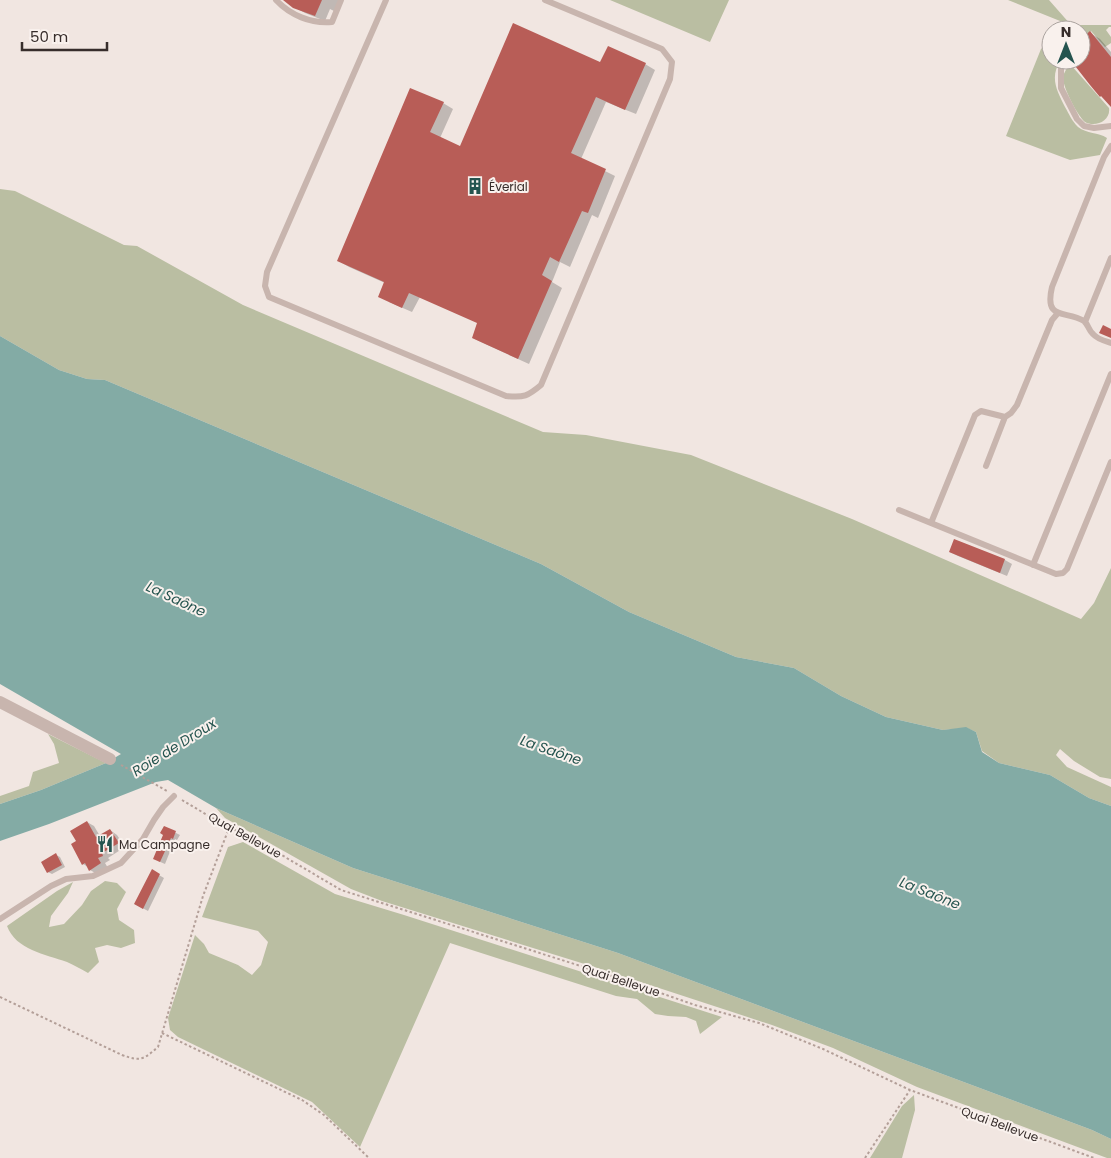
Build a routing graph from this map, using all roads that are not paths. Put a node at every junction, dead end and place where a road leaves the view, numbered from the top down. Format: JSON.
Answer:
{"nodes":[{"id":1,"x":276,"y":0,"type":"edge"},
{"id":2,"x":341,"y":0,"type":"edge"},
{"id":3,"x":386,"y":0,"type":"edge"},
{"id":4,"x":545,"y":0,"type":"edge"},
{"id":5,"x":1061,"y":70,"type":"edge"},
{"id":6,"x":1111,"y":126,"type":"edge"},
{"id":7,"x":1111,"y":146,"type":"edge"},
{"id":8,"x":1111,"y":258,"type":"edge"},
{"id":9,"x":1058,"y":313,"type":"junction"},
{"id":10,"x":1085,"y":322,"type":"junction"},
{"id":11,"x":1111,"y":343,"type":"edge"},
{"id":12,"x":1111,"y":374,"type":"edge"},
{"id":13,"x":1005,"y":417,"type":"junction"},
{"id":14,"x":1111,"y":462,"type":"edge"},
{"id":15,"x":986,"y":466,"type":"dead end"},
{"id":16,"x":899,"y":510,"type":"dead end"},
{"id":17,"x":932,"y":523,"type":"junction"},
{"id":18,"x":1033,"y":564,"type":"junction"},
{"id":19,"x":0,"y":702,"type":"edge"},
{"id":20,"x":110,"y":759,"type":"road end"},
{"id":21,"x":174,"y":796,"type":"road end"},
{"id":22,"x":0,"y":919,"type":"edge"}],
"edges":[{"from":1,"to":2,"type":"lane"},
{"from":3,"to":4,"type":"lane"},
{"from":5,"to":6,"type":"lane"},
{"from":7,"to":9,"type":"lane"},
{"from":8,"to":10,"type":"lane"},
{"from":9,"to":10,"type":"lane"},
{"from":9,"to":13,"type":"lane"},
{"from":10,"to":11,"type":"lane"},
{"from":12,"to":18,"type":"lane"},
{"from":13,"to":15,"type":"lane"},
{"from":13,"to":17,"type":"lane"},
{"from":14,"to":18,"type":"lane"},
{"from":16,"to":17,"type":"lane"},
{"from":17,"to":18,"type":"lane"},
{"from":19,"to":20,"type":"street"},
{"from":21,"to":22,"type":"lane"}]}
